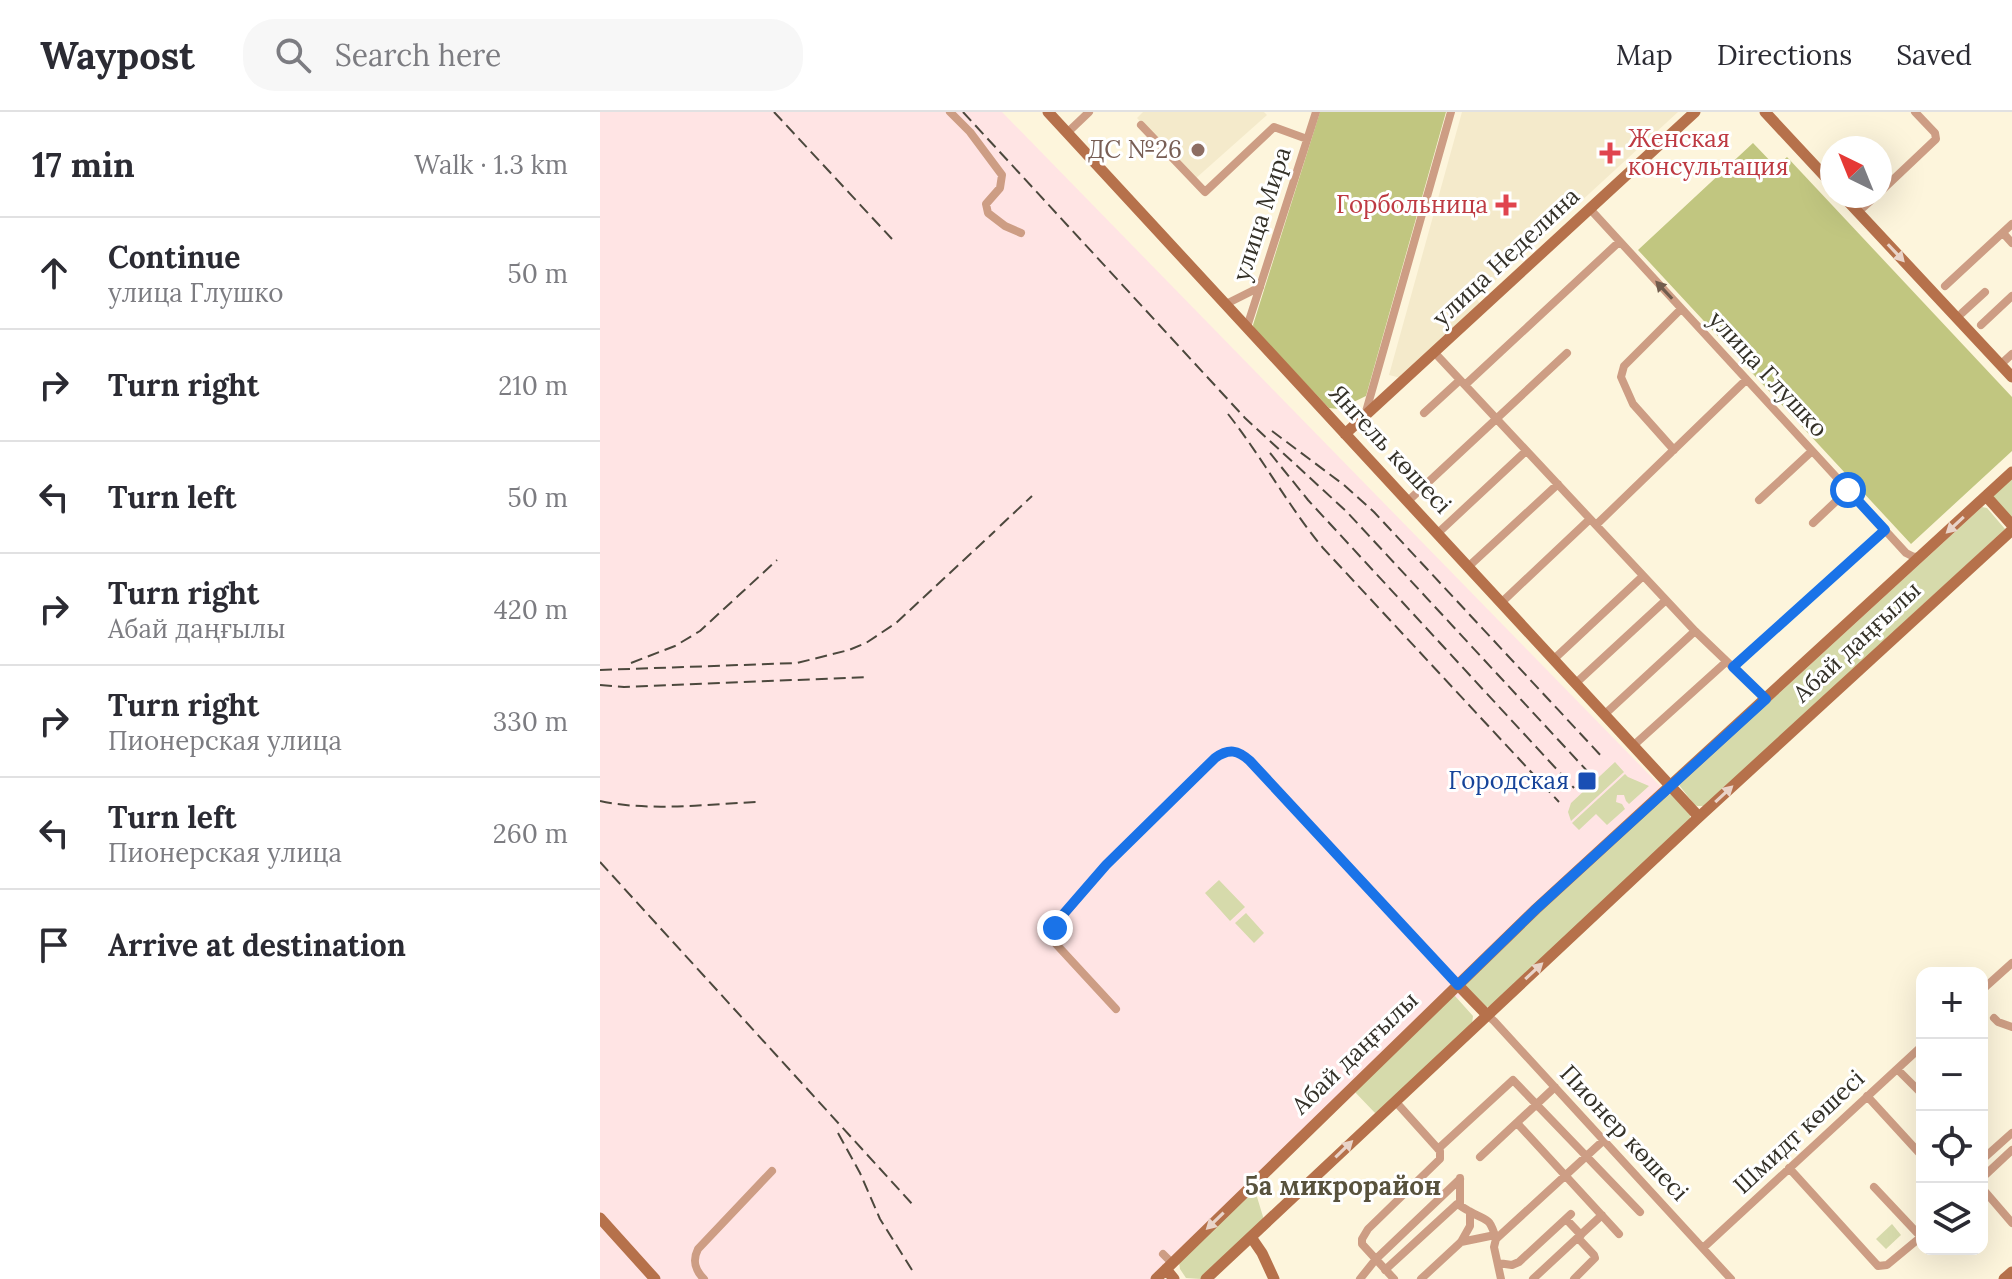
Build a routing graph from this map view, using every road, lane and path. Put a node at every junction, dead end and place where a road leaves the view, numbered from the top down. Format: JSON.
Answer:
{"nodes":[{"id":1,"x":950,"y":112,"type":"edge"},
{"id":2,"x":1048,"y":112,"type":"edge"},
{"id":3,"x":1089,"y":112,"type":"edge"},
{"id":4,"x":1316,"y":112,"type":"edge"},
{"id":5,"x":1451,"y":112,"type":"edge"},
{"id":6,"x":1695,"y":112,"type":"edge"},
{"id":7,"x":1765,"y":112,"type":"edge"},
{"id":8,"x":1915,"y":112,"type":"edge"},
{"id":9,"x":1141,"y":125,"type":"dead end"},
{"id":10,"x":1067,"y":133,"type":"junction"},
{"id":11,"x":1307,"y":139,"type":"junction"},
{"id":12,"x":1820,"y":171,"type":"edge"},
{"id":13,"x":1892,"y":181,"type":"edge"},
{"id":14,"x":1854,"y":208,"type":"edge"},
{"id":15,"x":1862,"y":208,"type":"edge"},
{"id":16,"x":1590,"y":209,"type":"junction"},
{"id":17,"x":1858,"y":212,"type":"junction"},
{"id":18,"x":2012,"y":224,"type":"edge"},
{"id":19,"x":1021,"y":233,"type":"dead end"},
{"id":20,"x":2003,"y":233,"type":"junction"},
{"id":21,"x":1619,"y":242,"type":"junction"},
{"id":22,"x":2012,"y":243,"type":"edge"},
{"id":23,"x":1945,"y":286,"type":"dead end"},
{"id":24,"x":1260,"y":287,"type":"junction"},
{"id":25,"x":1985,"y":292,"type":"dead end"},
{"id":26,"x":2012,"y":296,"type":"edge"},
{"id":27,"x":1226,"y":304,"type":"junction"},
{"id":28,"x":1681,"y":309,"type":"junction"},
{"id":29,"x":1962,"y":313,"type":"dead end"},
{"id":30,"x":1981,"y":325,"type":"dead end"},
{"id":31,"x":1247,"y":327,"type":"junction"},
{"id":32,"x":1434,"y":352,"type":"junction"},
{"id":33,"x":1567,"y":353,"type":"dead end"},
{"id":34,"x":2012,"y":354,"type":"edge"},
{"id":35,"x":2000,"y":365,"type":"junction"},
{"id":36,"x":2012,"y":377,"type":"edge"},
{"id":37,"x":1746,"y":380,"type":"junction"},
{"id":38,"x":1463,"y":382,"type":"junction"},
{"id":39,"x":1424,"y":413,"type":"dead end"},
{"id":40,"x":1365,"y":415,"type":"junction"},
{"id":41,"x":1497,"y":420,"type":"junction"},
{"id":42,"x":1345,"y":434,"type":"junction"},
{"id":43,"x":1674,"y":450,"type":"junction"},
{"id":44,"x":1526,"y":451,"type":"junction"},
{"id":45,"x":1812,"y":451,"type":"junction"},
{"id":46,"x":2012,"y":472,"type":"edge"},
{"id":47,"x":1558,"y":484,"type":"junction"},
{"id":48,"x":1848,"y":490,"type":"junction"},
{"id":49,"x":1986,"y":496,"type":"junction"},
{"id":50,"x":1759,"y":500,"type":"dead end"},
{"id":51,"x":1408,"y":501,"type":"junction"},
{"id":52,"x":1593,"y":522,"type":"junction"},
{"id":53,"x":1813,"y":523,"type":"dead end"},
{"id":54,"x":2012,"y":527,"type":"edge"},
{"id":55,"x":1885,"y":530,"type":"junction"},
{"id":56,"x":1438,"y":533,"type":"junction"},
{"id":57,"x":1921,"y":556,"type":"junction"},
{"id":58,"x":1468,"y":567,"type":"junction"},
{"id":59,"x":1643,"y":576,"type":"junction"},
{"id":60,"x":1666,"y":600,"type":"junction"},
{"id":61,"x":1502,"y":602,"type":"junction"},
{"id":62,"x":1695,"y":631,"type":"junction"},
{"id":63,"x":1554,"y":659,"type":"junction"},
{"id":64,"x":1730,"y":664,"type":"junction"},
{"id":65,"x":1576,"y":683,"type":"junction"},
{"id":66,"x":1766,"y":699,"type":"junction"},
{"id":67,"x":1605,"y":714,"type":"junction"},
{"id":68,"x":1634,"y":745,"type":"junction"},
{"id":69,"x":1671,"y":786,"type":"junction"},
{"id":70,"x":1699,"y":817,"type":"junction"},
{"id":71,"x":2012,"y":963,"type":"edge"},
{"id":72,"x":1458,"y":985,"type":"junction"},
{"id":73,"x":1988,"y":985,"type":"edge"},
{"id":74,"x":1116,"y":1009,"type":"dead end"},
{"id":75,"x":1487,"y":1015,"type":"junction"},
{"id":76,"x":1994,"y":1018,"type":"dead end"},
{"id":77,"x":2012,"y":1027,"type":"edge"},
{"id":78,"x":1916,"y":1052,"type":"edge"},
{"id":79,"x":1897,"y":1069,"type":"junction"},
{"id":80,"x":1555,"y":1087,"type":"junction"},
{"id":81,"x":1916,"y":1088,"type":"edge"},
{"id":82,"x":1867,"y":1096,"type":"junction"},
{"id":83,"x":1395,"y":1101,"type":"junction"},
{"id":84,"x":1536,"y":1104,"type":"junction"},
{"id":85,"x":1517,"y":1123,"type":"junction"},
{"id":86,"x":2012,"y":1133,"type":"edge"},
{"id":87,"x":1604,"y":1140,"type":"junction"},
{"id":88,"x":1438,"y":1149,"type":"junction"},
{"id":89,"x":1916,"y":1149,"type":"edge"},
{"id":90,"x":2012,"y":1150,"type":"edge"},
{"id":91,"x":1988,"y":1153,"type":"edge"},
{"id":92,"x":1480,"y":1157,"type":"dead end"},
{"id":93,"x":1587,"y":1157,"type":"junction"},
{"id":94,"x":1988,"y":1163,"type":"edge"},
{"id":95,"x":1789,"y":1168,"type":"junction"},
{"id":96,"x":1992,"y":1168,"type":"junction"},
{"id":97,"x":772,"y":1171,"type":"dead end"},
{"id":98,"x":1988,"y":1172,"type":"edge"},
{"id":99,"x":1567,"y":1176,"type":"junction"},
{"id":100,"x":1874,"y":1187,"type":"dead end"},
{"id":101,"x":1988,"y":1195,"type":"edge"},
{"id":102,"x":1460,"y":1205,"type":"junction"},
{"id":103,"x":1640,"y":1212,"type":"dead end"},
{"id":104,"x":1470,"y":1213,"type":"junction"},
{"id":105,"x":1602,"y":1215,"type":"junction"},
{"id":106,"x":600,"y":1218,"type":"edge"},
{"id":107,"x":2012,"y":1223,"type":"edge"},
{"id":108,"x":1916,"y":1231,"type":"edge"},
{"id":109,"x":1619,"y":1234,"type":"dead end"},
{"id":110,"x":1579,"y":1236,"type":"junction"},
{"id":111,"x":1251,"y":1237,"type":"junction"},
{"id":112,"x":1496,"y":1237,"type":"junction"},
{"id":113,"x":1916,"y":1240,"type":"edge"},
{"id":114,"x":1461,"y":1242,"type":"junction"},
{"id":115,"x":1703,"y":1248,"type":"junction"},
{"id":116,"x":1376,"y":1259,"type":"junction"},
{"id":117,"x":1498,"y":1263,"type":"junction"},
{"id":118,"x":1162,"y":1268,"type":"edge"},
{"id":119,"x":1385,"y":1270,"type":"junction"},
{"id":120,"x":2012,"y":1272,"type":"edge"},
{"id":121,"x":701,"y":1276,"type":"edge"},
{"id":122,"x":1270,"y":1277,"type":"edge"},
{"id":123,"x":655,"y":1279,"type":"edge"},
{"id":124,"x":690,"y":1279,"type":"edge"},
{"id":125,"x":1174,"y":1279,"type":"edge"},
{"id":126,"x":1206,"y":1279,"type":"edge"},
{"id":127,"x":1360,"y":1279,"type":"edge"},
{"id":128,"x":1394,"y":1279,"type":"edge"},
{"id":129,"x":1421,"y":1279,"type":"edge"},
{"id":130,"x":1501,"y":1279,"type":"edge"},
{"id":131,"x":1533,"y":1279,"type":"edge"},
{"id":132,"x":1574,"y":1279,"type":"edge"},
{"id":133,"x":1731,"y":1279,"type":"edge"},
{"id":134,"x":2004,"y":1279,"type":"edge"}],
"edges":[{"from":1,"to":19,"type":"street"},
{"from":2,"to":10,"type":"main road","name":"Янгель көшесі"},
{"from":3,"to":10,"type":"street"},
{"from":4,"to":11,"type":"street","name":"улица Мира"},
{"from":5,"to":40,"type":"street"},
{"from":6,"to":16,"type":"main road","name":"улица Неделина"},
{"from":7,"to":12,"type":"main road"},
{"from":8,"to":13,"type":"street"},
{"from":9,"to":11,"type":"street"},
{"from":10,"to":27,"type":"main road","name":"Янгель көшесі"},
{"from":11,"to":24,"type":"street","name":"улица Мира"},
{"from":14,"to":17,"type":"main road"},
{"from":15,"to":17,"type":"street"},
{"from":16,"to":21,"type":"street","name":"улица Глушко"},
{"from":16,"to":32,"type":"main road","name":"улица Неделина"},
{"from":17,"to":35,"type":"main road","one_way":true},
{"from":18,"to":20,"type":"street"},
{"from":20,"to":22,"type":"street"},
{"from":20,"to":23,"type":"street"},
{"from":28,"to":21,"type":"street","name":"улица Глушко","one_way":true},
{"from":21,"to":38,"type":"street"},
{"from":24,"to":27,"type":"street"},
{"from":24,"to":31,"type":"street","name":"улица Мира"},
{"from":25,"to":29,"type":"street"},
{"from":26,"to":30,"type":"street"},
{"from":27,"to":31,"type":"main road","name":"Янгель көшесі"},
{"from":28,"to":37,"type":"street","name":"улица Глушко"},
{"from":28,"to":43,"type":"street"},
{"from":31,"to":42,"type":"main road","name":"Янгель көшесі"},
{"from":32,"to":38,"type":"street"},
{"from":32,"to":40,"type":"main road","name":"улица Неделина"},
{"from":33,"to":41,"type":"street"},
{"from":34,"to":35,"type":"street"},
{"from":35,"to":36,"type":"main road"},
{"from":37,"to":43,"type":"street"},
{"from":37,"to":45,"type":"street","name":"улица Глушко"},
{"from":38,"to":39,"type":"street"},
{"from":38,"to":41,"type":"street"},
{"from":40,"to":42,"type":"main road","name":"улица Неделина"},
{"from":41,"to":44,"type":"street"},
{"from":41,"to":51,"type":"street"},
{"from":42,"to":51,"type":"main road","name":"Янгель көшесі"},
{"from":43,"to":52,"type":"street"},
{"from":44,"to":47,"type":"street"},
{"from":44,"to":56,"type":"street"},
{"from":45,"to":48,"type":"street","name":"улица Глушко"},
{"from":45,"to":50,"type":"street"},
{"from":46,"to":49,"type":"main road","name":"Абай даңғылы"},
{"from":47,"to":52,"type":"street"},
{"from":47,"to":58,"type":"street"},
{"from":48,"to":53,"type":"street"},
{"from":48,"to":55,"type":"street","name":"улица Глушко"},
{"from":49,"to":54,"type":"main road"},
{"from":49,"to":57,"type":"main road","name":"Абай даңғылы","one_way":true},
{"from":51,"to":56,"type":"main road","name":"Янгель көшесі"},
{"from":52,"to":59,"type":"street"},
{"from":52,"to":61,"type":"street"},
{"from":70,"to":54,"type":"main road","name":"Абай даңғылы","one_way":true},
{"from":55,"to":57,"type":"street","name":"улица Глушко"},
{"from":55,"to":64,"type":"street"},
{"from":56,"to":58,"type":"main road","name":"Янгель көшесі"},
{"from":57,"to":66,"type":"main road","name":"Абай даңғылы"},
{"from":58,"to":61,"type":"main road","name":"Янгель көшесі"},
{"from":59,"to":60,"type":"street"},
{"from":59,"to":63,"type":"street"},
{"from":60,"to":62,"type":"street"},
{"from":60,"to":65,"type":"street"},
{"from":61,"to":63,"type":"main road","name":"Янгель көшесі"},
{"from":62,"to":64,"type":"street"},
{"from":62,"to":67,"type":"street"},
{"from":63,"to":65,"type":"main road","name":"Янгель көшесі"},
{"from":64,"to":66,"type":"street"},
{"from":64,"to":68,"type":"street"},
{"from":65,"to":67,"type":"main road","name":"Янгель көшесі"},
{"from":66,"to":69,"type":"main road","name":"Абай даңғылы"},
{"from":67,"to":68,"type":"main road","name":"Янгель көшесі"},
{"from":68,"to":69,"type":"main road","name":"Янгель көшесі"},
{"from":69,"to":70,"type":"main road","name":"Янгель көшесі"},
{"from":69,"to":72,"type":"main road","name":"Абай даңғылы"},
{"from":75,"to":70,"type":"main road","name":"Абай даңғылы","one_way":true},
{"from":71,"to":73,"type":"street"},
{"from":72,"to":74,"type":"street"},
{"from":72,"to":75,"type":"main road"},
{"from":72,"to":118,"type":"main road","name":"Абай даңғылы","one_way":true},
{"from":75,"to":80,"type":"street","name":"Пионер көшесі"},
{"from":75,"to":83,"type":"main road","name":"Абай даңғылы"},
{"from":76,"to":77,"type":"street"},
{"from":78,"to":79,"type":"street","name":"Шмидт көшесі"},
{"from":79,"to":81,"type":"street"},
{"from":79,"to":82,"type":"street","name":"Шмидт көшесі"},
{"from":80,"to":84,"type":"street"},
{"from":80,"to":87,"type":"street","name":"Пионер көшесі"},
{"from":82,"to":89,"type":"street"},
{"from":82,"to":95,"type":"street","name":"Шмидт көшесі"},
{"from":83,"to":88,"type":"street"},
{"from":111,"to":83,"type":"main road","name":"Абай даңғылы","one_way":true},
{"from":84,"to":85,"type":"street"},
{"from":84,"to":88,"type":"street"},
{"from":84,"to":93,"type":"street"},
{"from":85,"to":92,"type":"street"},
{"from":85,"to":99,"type":"street"},
{"from":86,"to":91,"type":"street"},
{"from":87,"to":93,"type":"street"},
{"from":87,"to":115,"type":"street","name":"Пионер көшесі"},
{"from":88,"to":116,"type":"street"},
{"from":90,"to":96,"type":"street"},
{"from":93,"to":99,"type":"street"},
{"from":93,"to":103,"type":"street"},
{"from":94,"to":96,"type":"street"},
{"from":95,"to":113,"type":"street"},
{"from":95,"to":115,"type":"street","name":"Шмидт көшесі"},
{"from":96,"to":98,"type":"street"},
{"from":97,"to":121,"type":"street"},
{"from":99,"to":105,"type":"street"},
{"from":99,"to":112,"type":"street"},
{"from":100,"to":108,"type":"street"},
{"from":101,"to":107,"type":"street"},
{"from":102,"to":104,"type":"street"},
{"from":102,"to":116,"type":"street"},
{"from":102,"to":119,"type":"street"},
{"from":104,"to":112,"type":"street"},
{"from":104,"to":114,"type":"street"},
{"from":105,"to":109,"type":"street"},
{"from":105,"to":110,"type":"street"},
{"from":106,"to":123,"type":"main road"},
{"from":110,"to":117,"type":"street"},
{"from":110,"to":131,"type":"street"},
{"from":110,"to":132,"type":"street"},
{"from":111,"to":122,"type":"main road"},
{"from":111,"to":126,"type":"main road","name":"Абай даңғылы"},
{"from":112,"to":114,"type":"street"},
{"from":112,"to":117,"type":"street"},
{"from":114,"to":129,"type":"street"},
{"from":115,"to":133,"type":"street","name":"Пионер көшесі"},
{"from":116,"to":119,"type":"street"},
{"from":116,"to":127,"type":"street"},
{"from":117,"to":130,"type":"street"},
{"from":118,"to":125,"type":"main road"},
{"from":119,"to":128,"type":"street"},
{"from":120,"to":134,"type":"main road"},
{"from":121,"to":124,"type":"street"}]}
